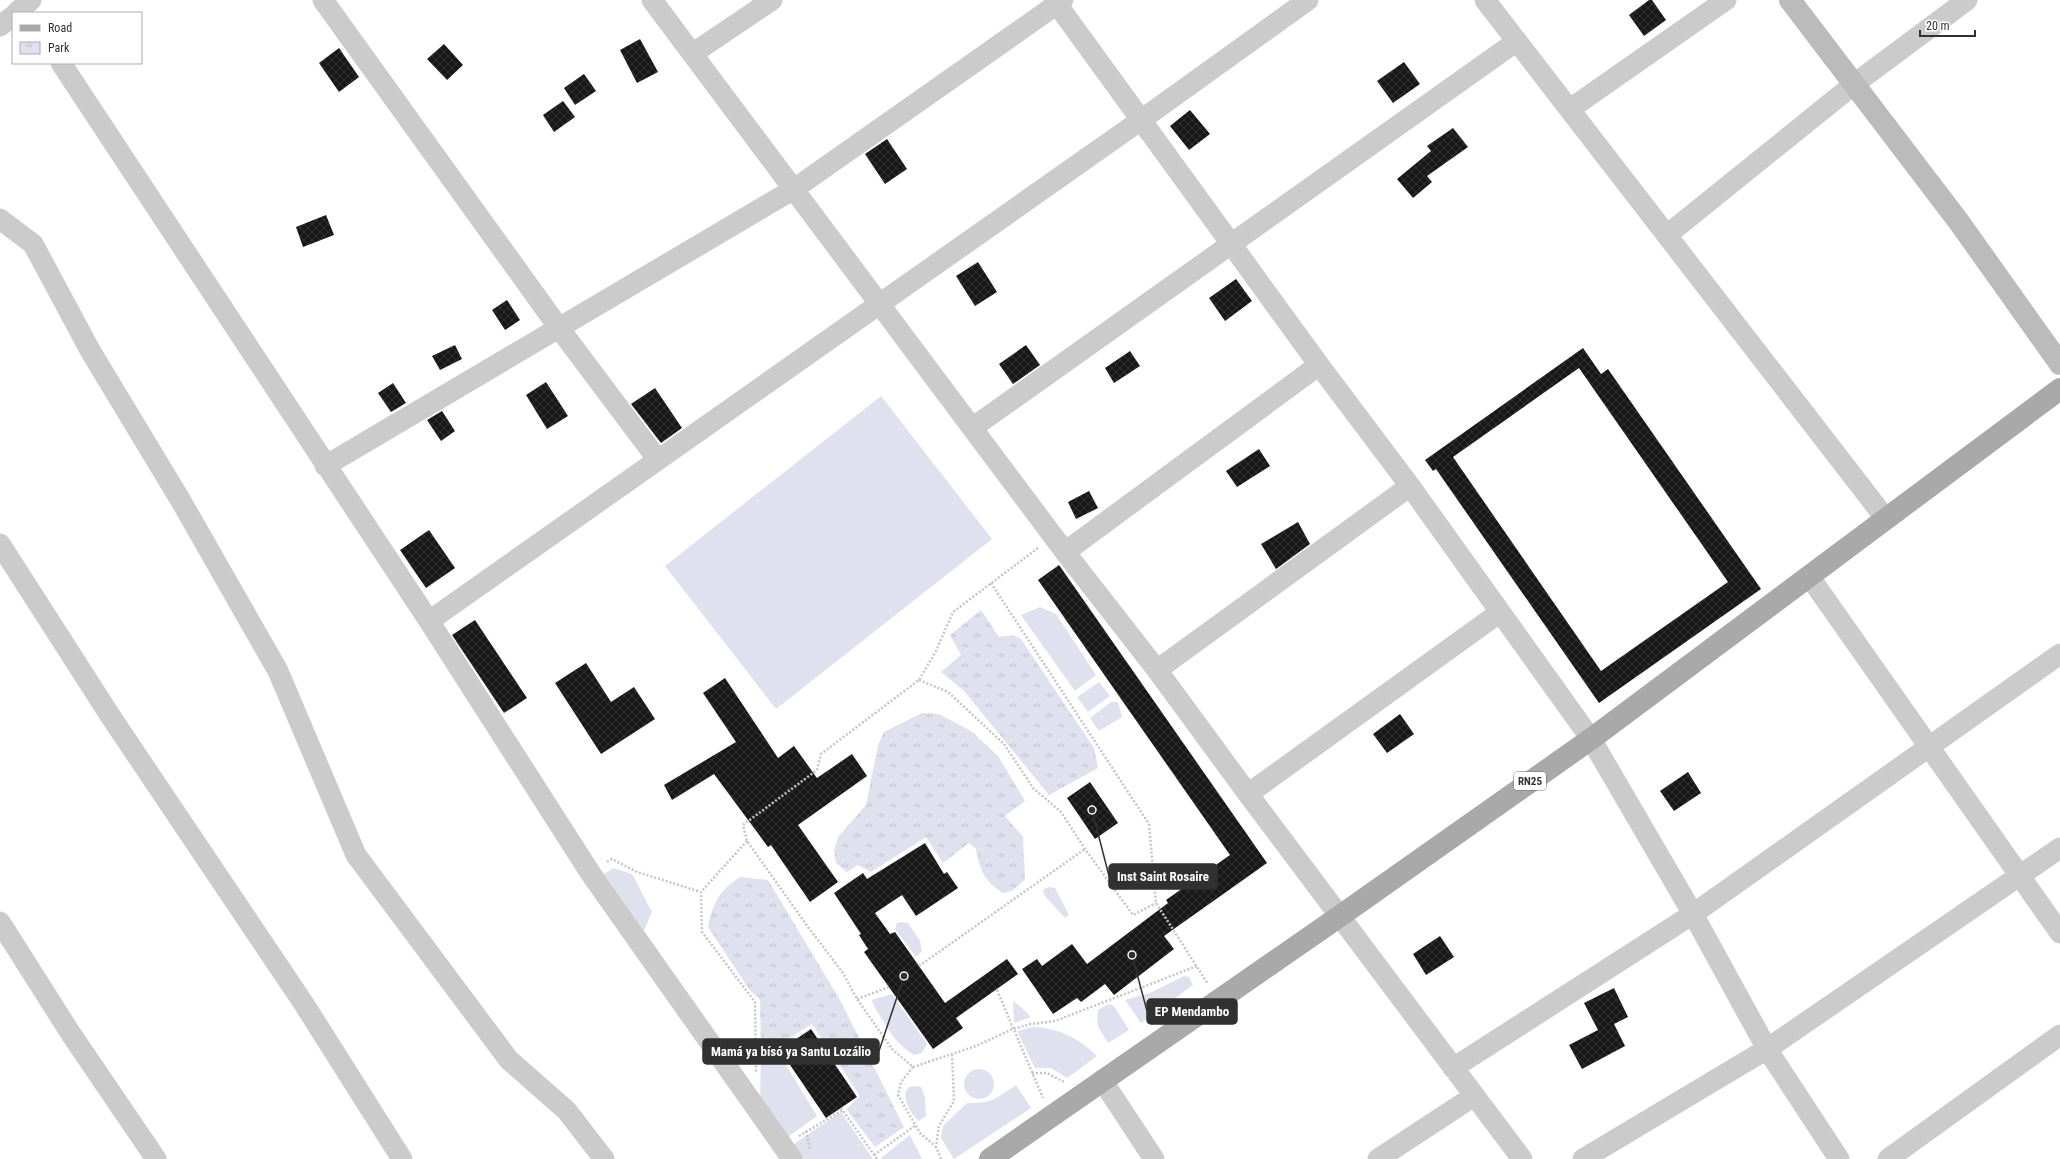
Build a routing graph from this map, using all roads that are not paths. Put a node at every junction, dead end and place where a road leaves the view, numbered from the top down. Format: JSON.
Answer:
{"nodes":[{"id":1,"x":323,"y":0,"type":"edge"},
{"id":2,"x":652,"y":0,"type":"edge"},
{"id":3,"x":772,"y":0,"type":"edge"},
{"id":4,"x":1308,"y":0,"type":"edge"},
{"id":5,"x":1485,"y":0,"type":"edge"},
{"id":6,"x":1726,"y":0,"type":"edge"},
{"id":7,"x":1790,"y":0,"type":"edge"},
{"id":8,"x":1967,"y":0,"type":"edge"},
{"id":9,"x":1058,"y":1,"type":"edge"},
{"id":10,"x":12,"y":16,"type":"edge"},
{"id":11,"x":0,"y":26,"type":"edge"},
{"id":12,"x":1517,"y":42,"type":"junction"},
{"id":13,"x":692,"y":54,"type":"junction"},
{"id":14,"x":62,"y":64,"type":"edge"},
{"id":15,"x":1853,"y":85,"type":"junction"},
{"id":16,"x":1570,"y":109,"type":"junction"},
{"id":17,"x":1141,"y":120,"type":"junction"},
{"id":18,"x":794,"y":189,"type":"junction"},
{"id":19,"x":0,"y":219,"type":"edge"},
{"id":20,"x":1667,"y":235,"type":"junction"},
{"id":21,"x":1231,"y":243,"type":"junction"},
{"id":22,"x":879,"y":304,"type":"junction"},
{"id":23,"x":559,"y":328,"type":"junction"},
{"id":24,"x":2060,"y":364,"type":"edge"},
{"id":25,"x":1319,"y":365,"type":"junction"},
{"id":26,"x":2060,"y":389,"type":"edge"},
{"id":27,"x":972,"y":428,"type":"junction"},
{"id":28,"x":658,"y":460,"type":"junction"},
{"id":29,"x":325,"y":466,"type":"junction"},
{"id":30,"x":1410,"y":486,"type":"junction"},
{"id":31,"x":1886,"y":519,"type":"junction"},
{"id":32,"x":0,"y":544,"type":"edge"},
{"id":33,"x":1059,"y":544,"type":"junction"},
{"id":34,"x":1809,"y":576,"type":"junction"},
{"id":35,"x":1499,"y":613,"type":"junction"},
{"id":36,"x":429,"y":621,"type":"junction"},
{"id":37,"x":2060,"y":654,"type":"edge"},
{"id":38,"x":1157,"y":670,"type":"junction"},
{"id":39,"x":1591,"y":738,"type":"junction"},
{"id":40,"x":1929,"y":747,"type":"junction"},
{"id":41,"x":1248,"y":794,"type":"junction"},
{"id":42,"x":2060,"y":848,"type":"edge"},
{"id":43,"x":2020,"y":876,"type":"junction"},
{"id":44,"x":1693,"y":914,"type":"junction"},
{"id":45,"x":1340,"y":916,"type":"junction"},
{"id":46,"x":0,"y":922,"type":"edge"},
{"id":47,"x":2060,"y":933,"type":"edge"},
{"id":48,"x":2060,"y":1035,"type":"edge"},
{"id":49,"x":1767,"y":1049,"type":"junction"},
{"id":50,"x":1453,"y":1068,"type":"junction"},
{"id":51,"x":1102,"y":1080,"type":"junction"},
{"id":52,"x":1474,"y":1096,"type":"junction"},
{"id":53,"x":795,"y":1154,"type":"edge"},
{"id":54,"x":156,"y":1159,"type":"edge"},
{"id":55,"x":402,"y":1159,"type":"edge"},
{"id":56,"x":604,"y":1159,"type":"edge"},
{"id":57,"x":990,"y":1159,"type":"edge"},
{"id":58,"x":1154,"y":1159,"type":"edge"},
{"id":59,"x":1378,"y":1159,"type":"edge"},
{"id":60,"x":1522,"y":1159,"type":"edge"},
{"id":61,"x":1583,"y":1159,"type":"edge"},
{"id":62,"x":1839,"y":1159,"type":"edge"},
{"id":63,"x":1888,"y":1159,"type":"edge"}],
"edges":[{"from":1,"to":23,"type":"street"},
{"from":2,"to":13,"type":"street"},
{"from":3,"to":13,"type":"street"},
{"from":4,"to":17,"type":"street"},
{"from":5,"to":12,"type":"street"},
{"from":6,"to":16,"type":"street"},
{"from":7,"to":15,"type":"street"},
{"from":8,"to":15,"type":"street"},
{"from":9,"to":17,"type":"street"},
{"from":9,"to":18,"type":"street"},
{"from":10,"to":11,"type":"street"},
{"from":12,"to":16,"type":"street"},
{"from":12,"to":21,"type":"street"},
{"from":13,"to":18,"type":"street"},
{"from":14,"to":29,"type":"street"},
{"from":15,"to":20,"type":"street"},
{"from":15,"to":24,"type":"street"},
{"from":16,"to":20,"type":"street"},
{"from":17,"to":21,"type":"street"},
{"from":17,"to":22,"type":"street"},
{"from":18,"to":22,"type":"street"},
{"from":18,"to":23,"type":"street"},
{"from":19,"to":56,"type":"street"},
{"from":20,"to":31,"type":"street"},
{"from":21,"to":25,"type":"street"},
{"from":21,"to":27,"type":"street"},
{"from":22,"to":27,"type":"street"},
{"from":22,"to":28,"type":"street"},
{"from":23,"to":28,"type":"street"},
{"from":23,"to":29,"type":"street"},
{"from":25,"to":30,"type":"street"},
{"from":25,"to":33,"type":"street"},
{"from":26,"to":31,"type":"main road","number":"RN25"},
{"from":27,"to":33,"type":"street"},
{"from":28,"to":36,"type":"street"},
{"from":29,"to":36,"type":"street"},
{"from":30,"to":35,"type":"street"},
{"from":30,"to":38,"type":"street"},
{"from":31,"to":34,"type":"main road","number":"RN25"},
{"from":32,"to":55,"type":"street"},
{"from":33,"to":38,"type":"street"},
{"from":34,"to":39,"type":"main road","number":"RN25"},
{"from":34,"to":40,"type":"street"},
{"from":35,"to":39,"type":"street"},
{"from":35,"to":41,"type":"street"},
{"from":36,"to":53,"type":"street"},
{"from":37,"to":40,"type":"street"},
{"from":38,"to":41,"type":"street"},
{"from":39,"to":44,"type":"street"},
{"from":39,"to":45,"type":"main road","number":"RN25"},
{"from":40,"to":43,"type":"street"},
{"from":40,"to":44,"type":"street"},
{"from":41,"to":45,"type":"street"},
{"from":42,"to":43,"type":"street"},
{"from":43,"to":47,"type":"street"},
{"from":43,"to":49,"type":"street"},
{"from":44,"to":49,"type":"street"},
{"from":44,"to":50,"type":"street"},
{"from":45,"to":50,"type":"street"},
{"from":45,"to":51,"type":"main road","number":"RN25"},
{"from":46,"to":54,"type":"street"},
{"from":48,"to":63,"type":"street"},
{"from":49,"to":61,"type":"street"},
{"from":49,"to":62,"type":"street"},
{"from":50,"to":52,"type":"street"},
{"from":51,"to":57,"type":"main road","number":"RN25"},
{"from":51,"to":58,"type":"street"},
{"from":52,"to":59,"type":"street"},
{"from":52,"to":60,"type":"street"}]}
